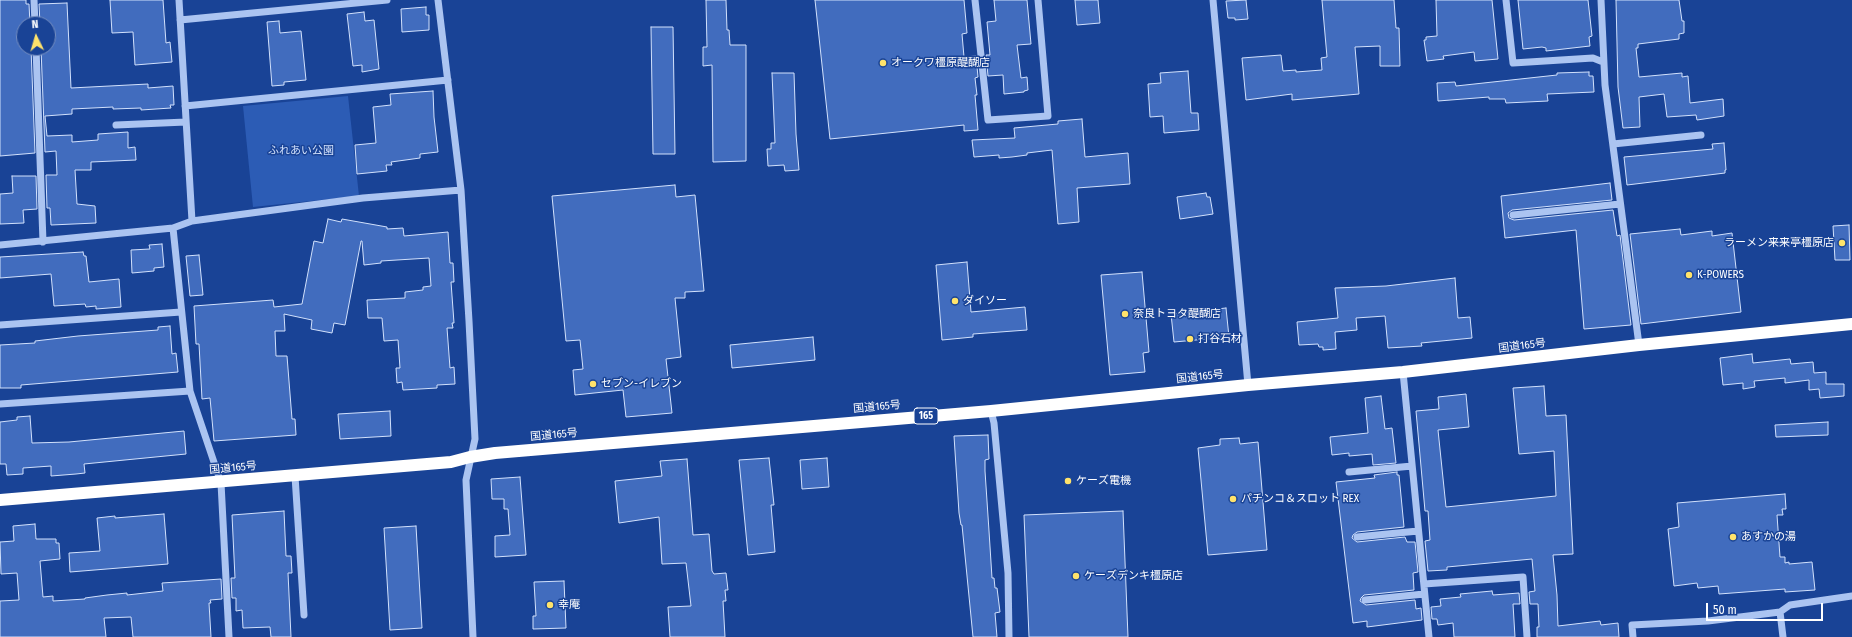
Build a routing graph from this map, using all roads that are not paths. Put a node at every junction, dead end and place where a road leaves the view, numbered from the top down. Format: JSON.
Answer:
{"nodes":[{"id":1,"x":34,"y":0,"type":"edge"},
{"id":2,"x":179,"y":0,"type":"edge"},
{"id":3,"x":387,"y":0,"type":"edge"},
{"id":4,"x":438,"y":0,"type":"edge"},
{"id":5,"x":975,"y":0,"type":"edge"},
{"id":6,"x":1038,"y":0,"type":"edge"},
{"id":7,"x":1213,"y":0,"type":"edge"},
{"id":8,"x":1506,"y":0,"type":"edge"},
{"id":9,"x":1601,"y":0,"type":"edge"},
{"id":10,"x":35,"y":16,"type":"edge"},
{"id":11,"x":180,"y":20,"type":"junction"},
{"id":12,"x":36,"y":56,"type":"edge"},
{"id":13,"x":1603,"y":62,"type":"junction"},
{"id":14,"x":448,"y":80,"type":"junction"},
{"id":15,"x":185,"y":106,"type":"junction"},
{"id":16,"x":186,"y":122,"type":"junction"},
{"id":17,"x":116,"y":125,"type":"dead end"},
{"id":18,"x":1701,"y":135,"type":"dead end"},
{"id":19,"x":1613,"y":144,"type":"junction"},
{"id":20,"x":461,"y":190,"type":"junction"},
{"id":21,"x":1620,"y":204,"type":"junction"},
{"id":22,"x":1513,"y":215,"type":"dead end"},
{"id":23,"x":192,"y":221,"type":"junction"},
{"id":24,"x":173,"y":228,"type":"junction"},
{"id":25,"x":44,"y":242,"type":"junction"},
{"id":26,"x":0,"y":246,"type":"edge"},
{"id":27,"x":182,"y":312,"type":"junction"},
{"id":28,"x":1852,"y":324,"type":"edge"},
{"id":29,"x":0,"y":325,"type":"edge"},
{"id":30,"x":1639,"y":345,"type":"junction"},
{"id":31,"x":1403,"y":372,"type":"junction"},
{"id":32,"x":1248,"y":385,"type":"junction"},
{"id":33,"x":190,"y":391,"type":"junction"},
{"id":34,"x":0,"y":404,"type":"edge"},
{"id":35,"x":991,"y":411,"type":"junction"},
{"id":36,"x":470,"y":457,"type":"junction"},
{"id":37,"x":1412,"y":466,"type":"junction"},
{"id":38,"x":1349,"y":472,"type":"dead end"},
{"id":39,"x":295,"y":476,"type":"junction"},
{"id":40,"x":221,"y":483,"type":"junction"},
{"id":41,"x":0,"y":500,"type":"edge"},
{"id":42,"x":1418,"y":531,"type":"junction"},
{"id":43,"x":1357,"y":537,"type":"dead end"},
{"id":44,"x":1424,"y":584,"type":"junction"},
{"id":45,"x":1424,"y":594,"type":"junction"},
{"id":46,"x":1852,"y":596,"type":"edge"},
{"id":47,"x":1365,"y":600,"type":"dead end"},
{"id":48,"x":1780,"y":612,"type":"junction"},
{"id":49,"x":304,"y":615,"type":"dead end"},
{"id":50,"x":229,"y":637,"type":"edge"},
{"id":51,"x":473,"y":637,"type":"edge"},
{"id":52,"x":1009,"y":637,"type":"edge"},
{"id":53,"x":1430,"y":637,"type":"edge"},
{"id":54,"x":1528,"y":637,"type":"edge"},
{"id":55,"x":1633,"y":637,"type":"edge"},
{"id":56,"x":1783,"y":637,"type":"edge"}],
"edges":[{"from":1,"to":10,"type":"street"},
{"from":2,"to":11,"type":"street"},
{"from":3,"to":11,"type":"street"},
{"from":4,"to":14,"type":"street"},
{"from":5,"to":6,"type":"street"},
{"from":7,"to":32,"type":"street"},
{"from":8,"to":13,"type":"street"},
{"from":9,"to":13,"type":"street"},
{"from":11,"to":15,"type":"street"},
{"from":12,"to":25,"type":"street"},
{"from":13,"to":19,"type":"street"},
{"from":14,"to":15,"type":"street"},
{"from":14,"to":20,"type":"street"},
{"from":15,"to":16,"type":"street"},
{"from":16,"to":17,"type":"street"},
{"from":16,"to":23,"type":"street"},
{"from":18,"to":19,"type":"street"},
{"from":19,"to":21,"type":"street"},
{"from":20,"to":23,"type":"street"},
{"from":20,"to":36,"type":"street"},
{"from":21,"to":22,"type":"street"},
{"from":21,"to":30,"type":"street"},
{"from":23,"to":24,"type":"street"},
{"from":24,"to":25,"type":"street"},
{"from":24,"to":27,"type":"street"},
{"from":25,"to":26,"type":"street"},
{"from":27,"to":29,"type":"street"},
{"from":27,"to":33,"type":"street"},
{"from":28,"to":30,"type":"highway","name":"国道165号","number":"165"},
{"from":30,"to":31,"type":"highway","name":"国道165号","number":"165"},
{"from":31,"to":32,"type":"highway","name":"国道165号","number":"165"},
{"from":31,"to":37,"type":"street"},
{"from":32,"to":35,"type":"highway","name":"国道165号","number":"165"},
{"from":33,"to":34,"type":"street"},
{"from":33,"to":40,"type":"street"},
{"from":35,"to":36,"type":"highway","name":"国道165号","number":"165"},
{"from":35,"to":52,"type":"street"},
{"from":36,"to":39,"type":"highway","name":"国道165号","number":"165"},
{"from":36,"to":51,"type":"street"},
{"from":37,"to":38,"type":"street"},
{"from":37,"to":42,"type":"street"},
{"from":39,"to":40,"type":"highway","name":"国道165号","number":"165"},
{"from":39,"to":49,"type":"street"},
{"from":40,"to":41,"type":"highway","name":"国道165号","number":"165"},
{"from":40,"to":50,"type":"street"},
{"from":42,"to":43,"type":"street"},
{"from":42,"to":44,"type":"street"},
{"from":44,"to":45,"type":"street"},
{"from":44,"to":54,"type":"street"},
{"from":45,"to":47,"type":"street"},
{"from":45,"to":53,"type":"street"},
{"from":46,"to":48,"type":"street"},
{"from":48,"to":55,"type":"street"},
{"from":48,"to":56,"type":"street"}]}
